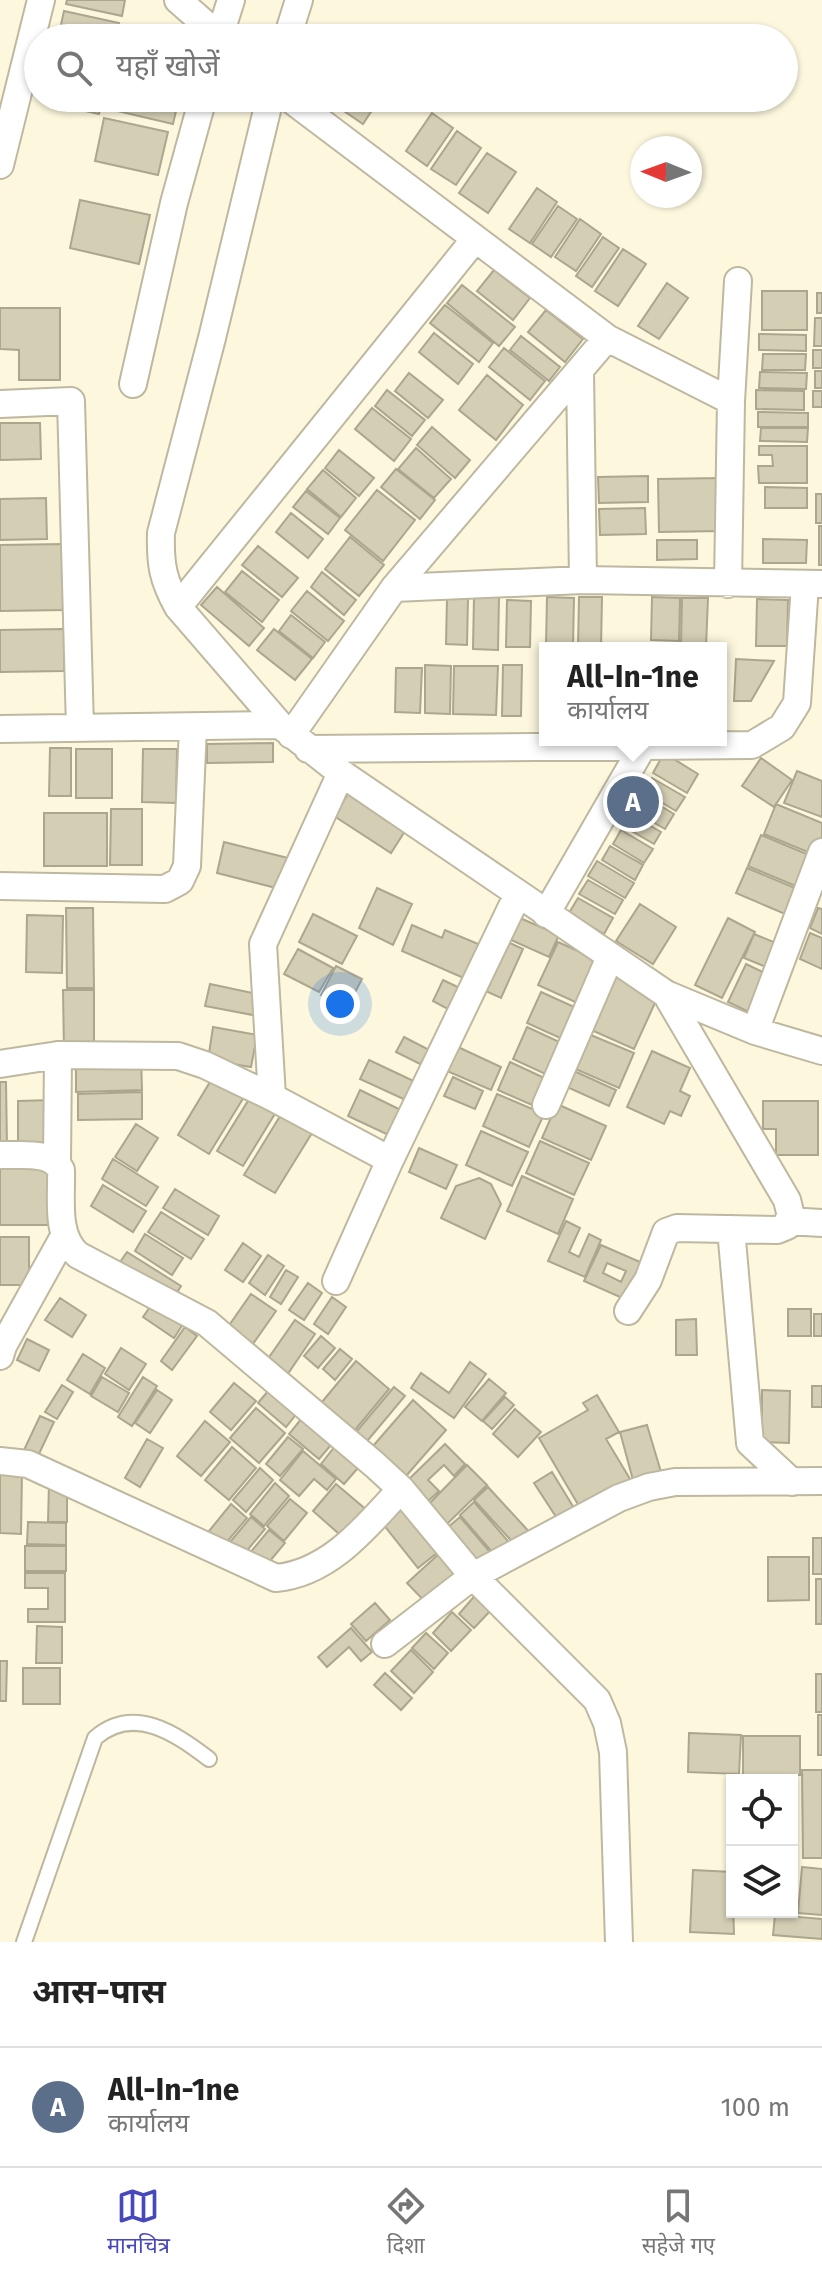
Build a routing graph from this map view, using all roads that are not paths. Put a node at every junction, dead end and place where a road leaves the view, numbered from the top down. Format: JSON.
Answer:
{"nodes":[{"id":1,"x":41,"y":0,"type":"edge"},
{"id":2,"x":178,"y":0,"type":"edge"},
{"id":3,"x":231,"y":0,"type":"edge"},
{"id":4,"x":299,"y":0,"type":"edge"},
{"id":5,"x":35,"y":24,"type":"edge"},
{"id":6,"x":205,"y":24,"type":"edge"},
{"id":7,"x":224,"y":24,"type":"edge"},
{"id":8,"x":291,"y":24,"type":"edge"},
{"id":9,"x":24,"y":68,"type":"edge"},
{"id":10,"x":199,"y":112,"type":"edge"},
{"id":11,"x":267,"y":112,"type":"edge"},
{"id":12,"x":307,"y":112,"type":"edge"},
{"id":13,"x":0,"y":165,"type":"edge"},
{"id":14,"x":475,"y":239,"type":"junction"},
{"id":15,"x":738,"y":281,"type":"dead end"},
{"id":16,"x":607,"y":338,"type":"junction"},
{"id":17,"x":580,"y":371,"type":"junction"},
{"id":18,"x":133,"y":384,"type":"dead end"},
{"id":19,"x":731,"y":401,"type":"junction"},
{"id":20,"x":0,"y":404,"type":"edge"},
{"id":21,"x":583,"y":580,"type":"junction"},
{"id":22,"x":728,"y":584,"type":"junction"},
{"id":23,"x":813,"y":584,"type":"edge"},
{"id":24,"x":394,"y":588,"type":"junction"},
{"id":25,"x":178,"y":607,"type":"junction"},
{"id":26,"x":811,"y":682,"type":"edge"},
{"id":27,"x":193,"y":727,"type":"junction"},
{"id":28,"x":80,"y":728,"type":"junction"},
{"id":29,"x":0,"y":729,"type":"edge"},
{"id":30,"x":293,"y":736,"type":"junction"},
{"id":31,"x":539,"y":743,"type":"edge"},
{"id":32,"x":727,"y":745,"type":"edge"},
{"id":33,"x":643,"y":746,"type":"edge"},
{"id":34,"x":341,"y":773,"type":"junction"},
{"id":35,"x":822,"y":852,"type":"edge"},
{"id":36,"x":0,"y":886,"type":"edge"},
{"id":37,"x":518,"y":894,"type":"junction"},
{"id":38,"x":546,"y":914,"type":"junction"},
{"id":39,"x":610,"y":957,"type":"junction"},
{"id":40,"x":666,"y":994,"type":"junction"},
{"id":41,"x":755,"y":1031,"type":"junction"},
{"id":42,"x":822,"y":1051,"type":"edge"},
{"id":43,"x":58,"y":1055,"type":"junction"},
{"id":44,"x":0,"y":1064,"type":"edge"},
{"id":45,"x":272,"y":1097,"type":"junction"},
{"id":46,"x":546,"y":1105,"type":"dead end"},
{"id":47,"x":0,"y":1155,"type":"edge"},
{"id":48,"x":390,"y":1160,"type":"junction"},
{"id":49,"x":57,"y":1163,"type":"junction"},
{"id":50,"x":788,"y":1221,"type":"junction"},
{"id":51,"x":822,"y":1223,"type":"edge"},
{"id":52,"x":731,"y":1229,"type":"junction"},
{"id":53,"x":63,"y":1238,"type":"junction"},
{"id":54,"x":336,"y":1281,"type":"dead end"},
{"id":55,"x":628,"y":1311,"type":"dead end"},
{"id":56,"x":0,"y":1356,"type":"edge"},
{"id":57,"x":0,"y":1461,"type":"edge"},
{"id":58,"x":822,"y":1481,"type":"edge"},
{"id":59,"x":792,"y":1482,"type":"junction"},
{"id":60,"x":401,"y":1489,"type":"junction"},
{"id":61,"x":473,"y":1576,"type":"junction"},
{"id":62,"x":385,"y":1644,"type":"dead end"},
{"id":63,"x":209,"y":1759,"type":"dead end"},
{"id":64,"x":24,"y":1942,"type":"edge"},
{"id":65,"x":619,"y":1942,"type":"edge"}],
"edges":[{"from":1,"to":5,"type":"street"},
{"from":2,"to":6,"type":"street"},
{"from":3,"to":7,"type":"street"},
{"from":4,"to":8,"type":"street"},
{"from":9,"to":13,"type":"street"},
{"from":10,"to":18,"type":"street"},
{"from":11,"to":25,"type":"street"},
{"from":12,"to":14,"type":"street"},
{"from":14,"to":16,"type":"street"},
{"from":14,"to":25,"type":"street"},
{"from":15,"to":19,"type":"street"},
{"from":16,"to":17,"type":"street"},
{"from":16,"to":19,"type":"street"},
{"from":17,"to":21,"type":"street"},
{"from":17,"to":24,"type":"street"},
{"from":19,"to":22,"type":"street"},
{"from":20,"to":28,"type":"street"},
{"from":21,"to":22,"type":"street"},
{"from":21,"to":24,"type":"street"},
{"from":22,"to":23,"type":"street"},
{"from":23,"to":26,"type":"street"},
{"from":24,"to":30,"type":"street"},
{"from":25,"to":30,"type":"street"},
{"from":26,"to":32,"type":"street"},
{"from":27,"to":28,"type":"street"},
{"from":27,"to":30,"type":"street"},
{"from":27,"to":36,"type":"street"},
{"from":28,"to":29,"type":"street"},
{"from":30,"to":31,"type":"street"},
{"from":30,"to":34,"type":"street"},
{"from":33,"to":38,"type":"street"},
{"from":34,"to":37,"type":"street"},
{"from":34,"to":45,"type":"street"},
{"from":35,"to":41,"type":"street"},
{"from":37,"to":38,"type":"street"},
{"from":37,"to":48,"type":"street"},
{"from":38,"to":39,"type":"street"},
{"from":39,"to":40,"type":"street"},
{"from":39,"to":46,"type":"street"},
{"from":40,"to":41,"type":"street"},
{"from":40,"to":50,"type":"street"},
{"from":41,"to":42,"type":"street"},
{"from":43,"to":44,"type":"street"},
{"from":43,"to":45,"type":"street"},
{"from":43,"to":49,"type":"street"},
{"from":45,"to":48,"type":"street"},
{"from":47,"to":49,"type":"street"},
{"from":48,"to":54,"type":"street"},
{"from":49,"to":53,"type":"street"},
{"from":50,"to":51,"type":"street"},
{"from":50,"to":52,"type":"street"},
{"from":52,"to":55,"type":"street"},
{"from":52,"to":59,"type":"street"},
{"from":53,"to":56,"type":"street"},
{"from":53,"to":60,"type":"street"},
{"from":57,"to":60,"type":"street"},
{"from":58,"to":59,"type":"street"},
{"from":59,"to":61,"type":"street"},
{"from":60,"to":61,"type":"street"},
{"from":61,"to":62,"type":"street"},
{"from":61,"to":65,"type":"street"},
{"from":63,"to":64,"type":"lane"}]}
